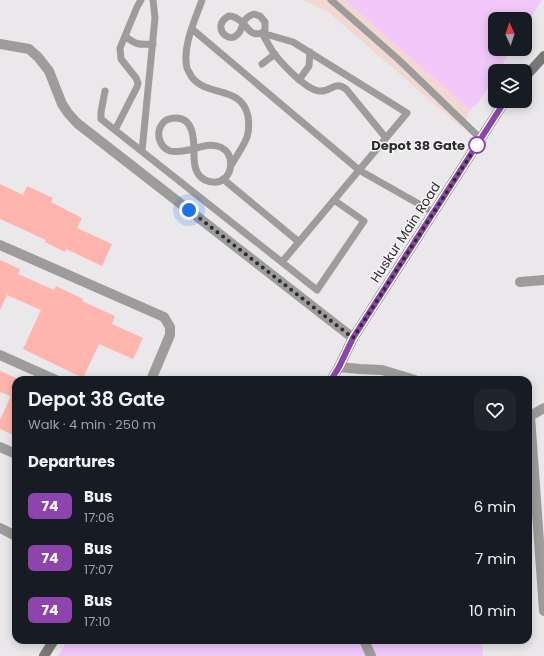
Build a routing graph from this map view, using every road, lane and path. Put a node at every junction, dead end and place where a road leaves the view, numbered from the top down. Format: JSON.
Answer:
{"nodes":[{"id":1,"x":141,"y":0,"type":"edge"},
{"id":2,"x":153,"y":0,"type":"edge"},
{"id":3,"x":202,"y":0,"type":"edge"},
{"id":4,"x":331,"y":0,"type":"edge"},
{"id":5,"x":192,"y":29,"type":"junction"},
{"id":6,"x":262,"y":33,"type":"junction"},
{"id":7,"x":125,"y":36,"type":"junction"},
{"id":8,"x":0,"y":44,"type":"edge"},
{"id":9,"x":153,"y":44,"type":"junction"},
{"id":10,"x":310,"y":52,"type":"junction"},
{"id":11,"x":274,"y":54,"type":"junction"},
{"id":12,"x":544,"y":56,"type":"edge"},
{"id":13,"x":262,"y":64,"type":"dead end"},
{"id":14,"x":532,"y":69,"type":"edge"},
{"id":15,"x":299,"y":80,"type":"junction"},
{"id":16,"x":105,"y":91,"type":"dead end"},
{"id":17,"x":500,"y":108,"type":"edge"},
{"id":18,"x":116,"y":130,"type":"junction"},
{"id":19,"x":386,"y":138,"type":"junction"},
{"id":20,"x":481,"y":138,"type":"junction"},
{"id":21,"x":194,"y":149,"type":"junction"},
{"id":22,"x":142,"y":151,"type":"junction"},
{"id":23,"x":232,"y":164,"type":"junction"},
{"id":24,"x":359,"y":170,"type":"junction"},
{"id":25,"x":223,"y":180,"type":"junction"},
{"id":26,"x":334,"y":200,"type":"junction"},
{"id":27,"x":433,"y":212,"type":"junction"},
{"id":28,"x":299,"y":242,"type":"junction"},
{"id":29,"x":0,"y":245,"type":"edge"},
{"id":30,"x":282,"y":262,"type":"junction"},
{"id":31,"x":544,"y":280,"type":"edge"},
{"id":32,"x":520,"y":282,"type":"dead end"},
{"id":33,"x":353,"y":338,"type":"junction"},
{"id":34,"x":0,"y":355,"type":"edge"},
{"id":35,"x":339,"y":367,"type":"junction"},
{"id":36,"x":47,"y":376,"type":"edge"},
{"id":37,"x":153,"y":376,"type":"edge"},
{"id":38,"x":333,"y":376,"type":"edge"},
{"id":39,"x":402,"y":376,"type":"edge"},
{"id":40,"x":544,"y":408,"type":"edge"},
{"id":41,"x":532,"y":414,"type":"edge"},
{"id":42,"x":0,"y":447,"type":"edge"},
{"id":43,"x":12,"y":452,"type":"edge"},
{"id":44,"x":532,"y":455,"type":"edge"},
{"id":45,"x":0,"y":528,"type":"edge"},
{"id":46,"x":12,"y":534,"type":"edge"},
{"id":47,"x":544,"y":611,"type":"edge"},
{"id":48,"x":52,"y":644,"type":"edge"},
{"id":49,"x":366,"y":644,"type":"edge"},
{"id":50,"x":44,"y":656,"type":"edge"},
{"id":51,"x":371,"y":656,"type":"edge"}],
"edges":[{"from":1,"to":7,"type":"lane"},
{"from":2,"to":9,"type":"lane"},
{"from":3,"to":5,"type":"lane"},
{"from":4,"to":20,"type":"lane"},
{"from":5,"to":23,"type":"lane"},
{"from":5,"to":24,"type":"lane"},
{"from":6,"to":6,"type":"lane"},
{"from":6,"to":10,"type":"lane"},
{"from":6,"to":11,"type":"lane"},
{"from":7,"to":9,"type":"lane"},
{"from":7,"to":18,"type":"lane"},
{"from":8,"to":33,"type":"street"},
{"from":9,"to":22,"type":"lane"},
{"from":10,"to":15,"type":"lane"},
{"from":10,"to":19,"type":"lane"},
{"from":11,"to":13,"type":"lane"},
{"from":11,"to":15,"type":"lane"},
{"from":12,"to":14,"type":"main road"},
{"from":15,"to":19,"type":"lane"},
{"from":16,"to":18,"type":"lane"},
{"from":17,"to":20,"type":"main road","name":"Huskur Main Road"},
{"from":18,"to":22,"type":"lane"},
{"from":19,"to":24,"type":"lane"},
{"from":20,"to":27,"type":"main road","name":"Huskur Main Road"},
{"from":21,"to":21,"type":"lane"},
{"from":21,"to":23,"type":"lane"},
{"from":21,"to":25,"type":"lane"},
{"from":22,"to":30,"type":"lane"},
{"from":23,"to":25,"type":"lane"},
{"from":24,"to":26,"type":"lane"},
{"from":24,"to":27,"type":"lane"},
{"from":25,"to":28,"type":"lane"},
{"from":26,"to":28,"type":"lane"},
{"from":26,"to":30,"type":"lane"},
{"from":27,"to":33,"type":"main road","name":"Huskur Main Road"},
{"from":28,"to":30,"type":"lane"},
{"from":29,"to":37,"type":"street"},
{"from":31,"to":32,"type":"street"},
{"from":33,"to":35,"type":"main road","name":"Huskur Main Road"},
{"from":34,"to":36,"type":"street"},
{"from":35,"to":38,"type":"main road","name":"Huskur Main Road"},
{"from":35,"to":39,"type":"street"},
{"from":40,"to":41,"type":"street"},
{"from":42,"to":43,"type":"street"},
{"from":44,"to":47,"type":"street"},
{"from":45,"to":46,"type":"street"},
{"from":48,"to":50,"type":"main road"},
{"from":49,"to":51,"type":"street"}]}
